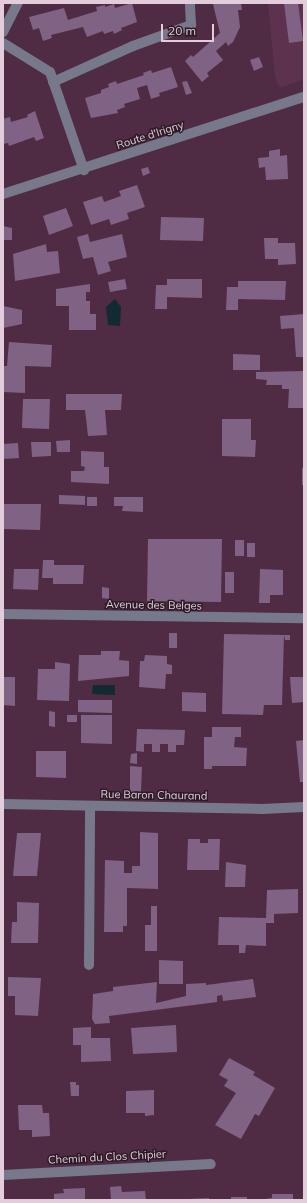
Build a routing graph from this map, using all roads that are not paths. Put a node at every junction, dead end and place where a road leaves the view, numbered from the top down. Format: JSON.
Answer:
{"nodes":[{"id":1,"x":18,"y":3,"type":"edge"},
{"id":2,"x":190,"y":3,"type":"edge"},
{"id":3,"x":3,"y":32,"type":"edge"},
{"id":4,"x":3,"y":44,"type":"edge"},
{"id":5,"x":53,"y":82,"type":"junction"},
{"id":6,"x":304,"y":97,"type":"edge"},
{"id":7,"x":84,"y":170,"type":"junction"},
{"id":8,"x":3,"y":194,"type":"edge"},
{"id":9,"x":3,"y":614,"type":"edge"},
{"id":10,"x":304,"y":618,"type":"edge"},
{"id":11,"x":3,"y":804,"type":"edge"},
{"id":12,"x":90,"y":806,"type":"junction"},
{"id":13,"x":304,"y":807,"type":"edge"},
{"id":14,"x":89,"y":965,"type":"dead end"},
{"id":15,"x":211,"y":1164,"type":"dead end"},
{"id":16,"x":3,"y":1175,"type":"edge"}],
"edges":[{"from":1,"to":3,"type":"street"},
{"from":2,"to":5,"type":"street"},
{"from":4,"to":5,"type":"street"},
{"from":5,"to":7,"type":"street"},
{"from":6,"to":7,"type":"street","name":"Route d'Irigny"},
{"from":7,"to":8,"type":"street","name":"Route d'Irigny"},
{"from":9,"to":10,"type":"street","name":"Avenue des Belges"},
{"from":11,"to":12,"type":"street","name":"Rue Baron Chaurand"},
{"from":12,"to":13,"type":"street","name":"Rue Baron Chaurand"},
{"from":12,"to":14,"type":"street"},
{"from":15,"to":16,"type":"street","name":"Chemin du Clos Chipier"}]}
